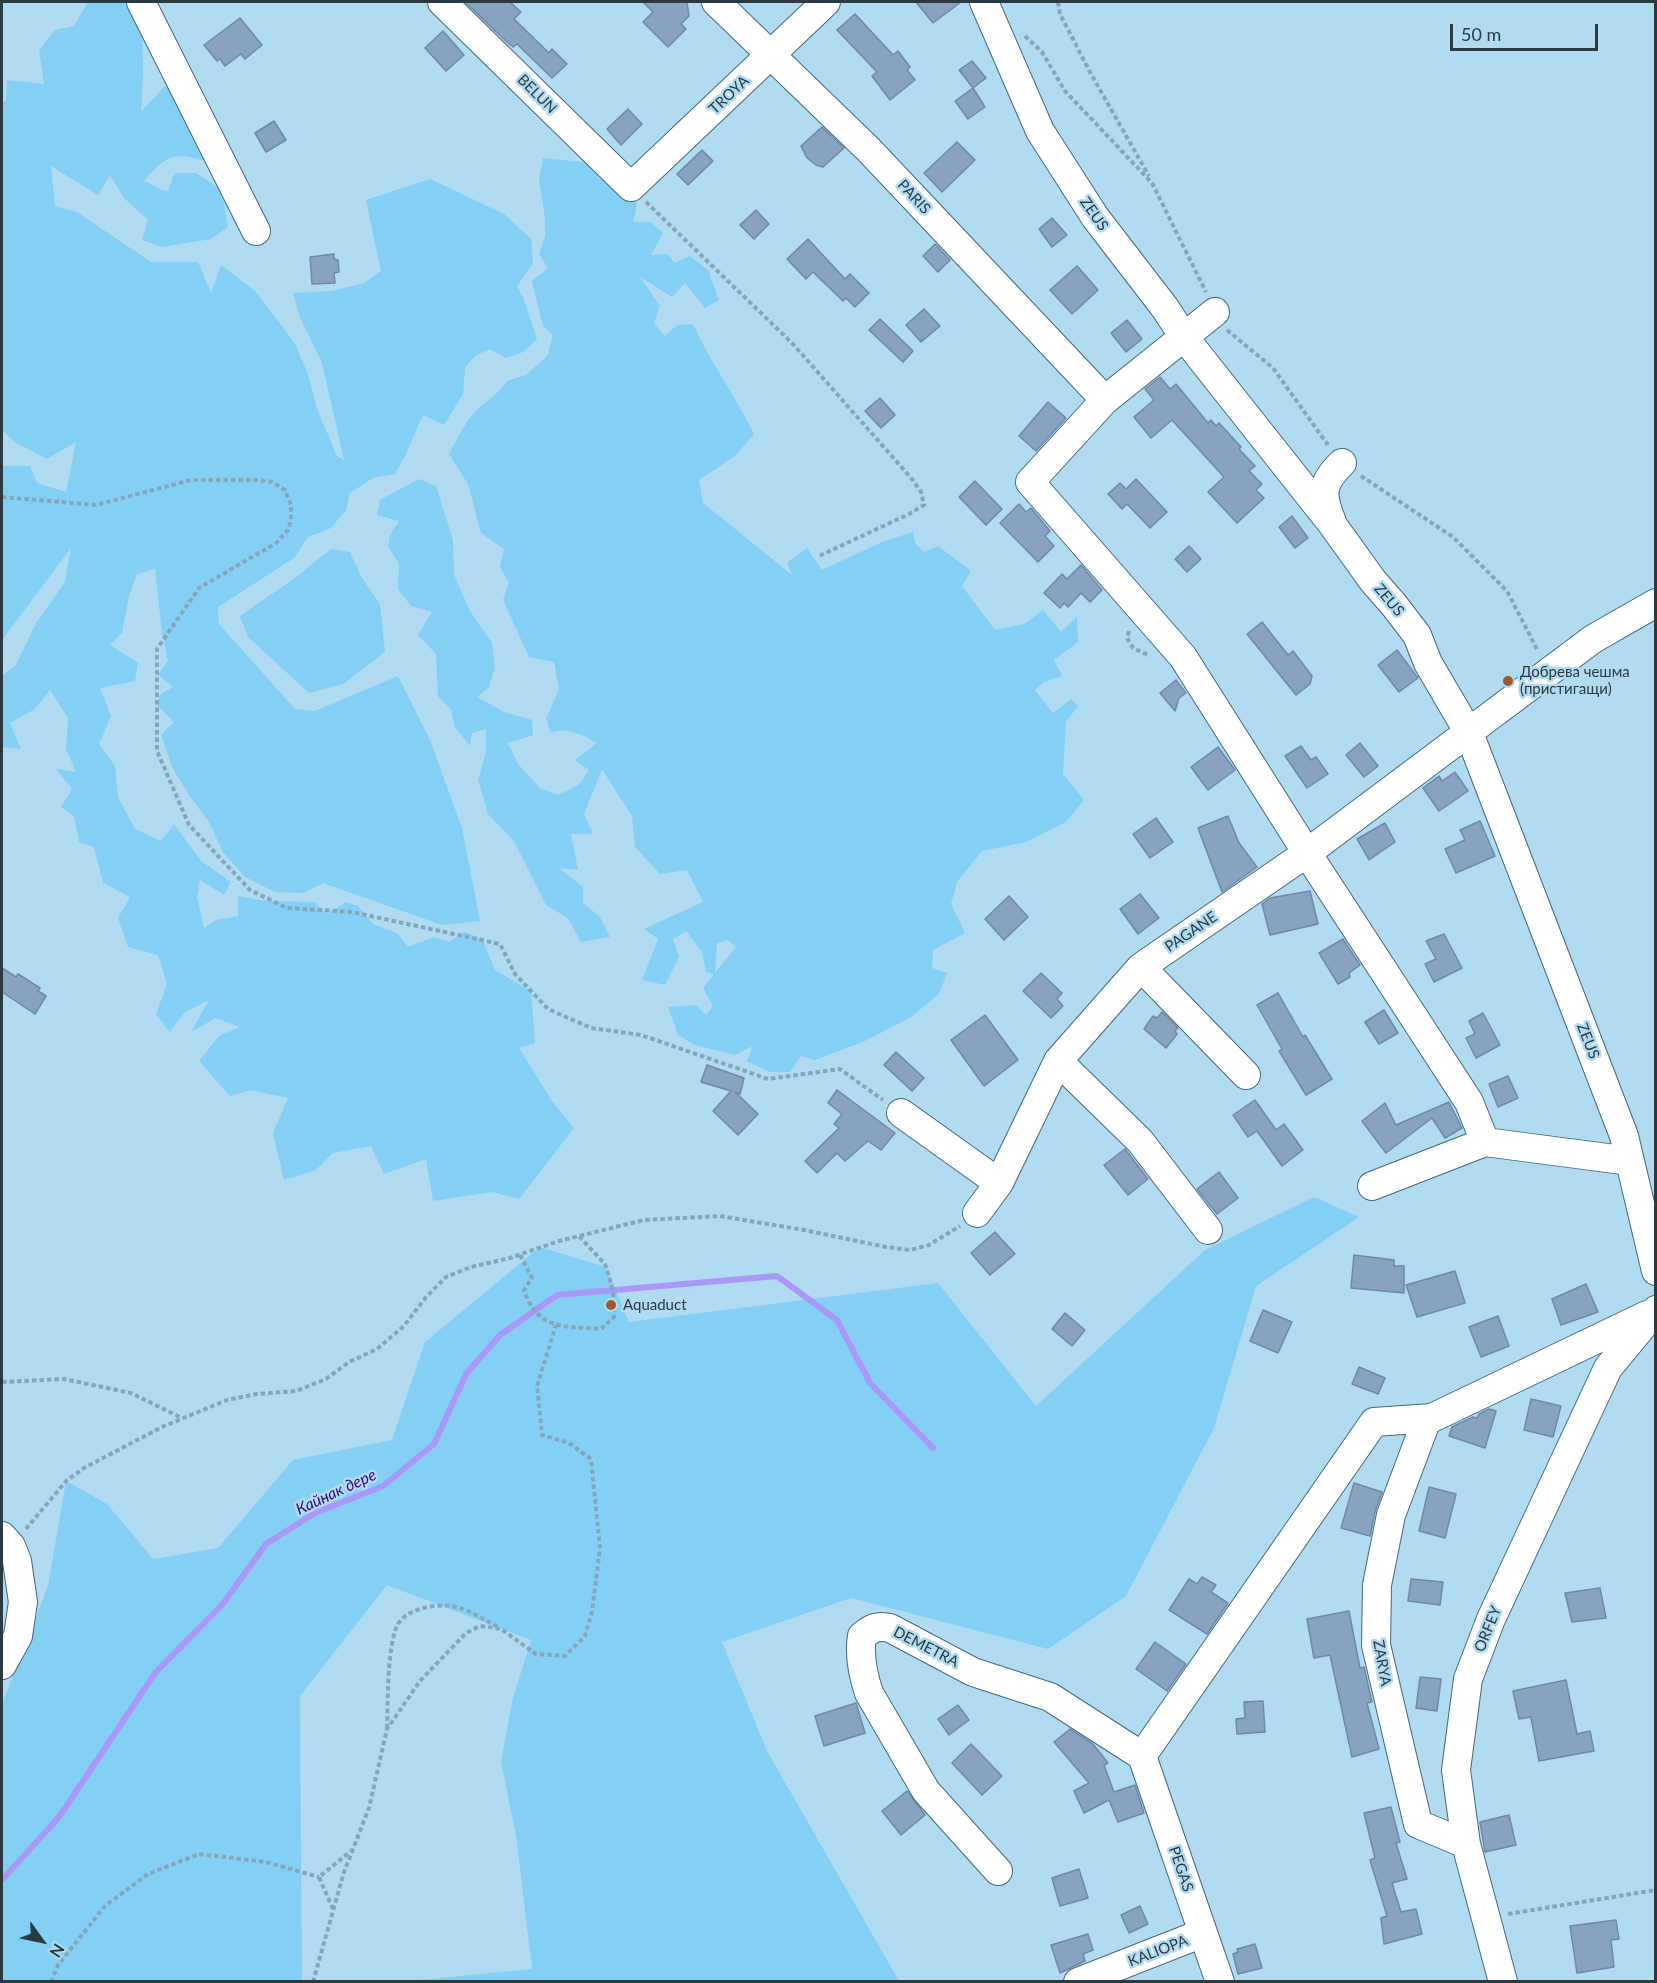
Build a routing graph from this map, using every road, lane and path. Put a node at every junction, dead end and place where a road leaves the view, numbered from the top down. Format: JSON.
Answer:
{"nodes":[{"id":1,"x":141,"y":2,"type":"edge"},
{"id":2,"x":442,"y":2,"type":"edge"},
{"id":3,"x":716,"y":2,"type":"edge"},
{"id":4,"x":826,"y":2,"type":"edge"},
{"id":5,"x":984,"y":2,"type":"edge"},
{"id":6,"x":1058,"y":2,"type":"edge"},
{"id":7,"x":998,"y":29,"type":"junction"},
{"id":8,"x":770,"y":56,"type":"junction"},
{"id":9,"x":1152,"y":183,"type":"junction"},
{"id":10,"x":631,"y":187,"type":"junction"},
{"id":11,"x":256,"y":231,"type":"dead end"},
{"id":12,"x":1215,"y":312,"type":"junction"},
{"id":13,"x":1184,"y":337,"type":"junction"},
{"id":14,"x":1105,"y":400,"type":"junction"},
{"id":15,"x":1342,"y":464,"type":"junction"},
{"id":16,"x":2,"y":497,"type":"edge"},
{"id":17,"x":1332,"y":524,"type":"junction"},
{"id":18,"x":819,"y":556,"type":"dead end"},
{"id":19,"x":1656,"y":603,"type":"edge"},
{"id":20,"x":1549,"y":673,"type":"junction"},
{"id":21,"x":1469,"y":732,"type":"junction"},
{"id":22,"x":1307,"y":853,"type":"junction"},
{"id":23,"x":1141,"y":966,"type":"junction"},
{"id":24,"x":1058,"y":1060,"type":"junction"},
{"id":25,"x":1246,"y":1075,"type":"dead end"},
{"id":26,"x":901,"y":1113,"type":"joint"},
{"id":27,"x":1485,"y":1142,"type":"junction"},
{"id":28,"x":1630,"y":1161,"type":"junction"},
{"id":29,"x":999,"y":1183,"type":"junction"},
{"id":30,"x":1372,"y":1186,"type":"dead end"},
{"id":31,"x":977,"y":1212,"type":"joint"},
{"id":32,"x":1208,"y":1230,"type":"dead end"},
{"id":33,"x":579,"y":1236,"type":"junction"},
{"id":34,"x":519,"y":1255,"type":"junction"},
{"id":35,"x":1656,"y":1271,"type":"edge"},
{"id":36,"x":1656,"y":1310,"type":"edge"},
{"id":37,"x":556,"y":1325,"type":"junction"},
{"id":38,"x":2,"y":1382,"type":"edge"},
{"id":39,"x":183,"y":1419,"type":"junction"},
{"id":40,"x":1427,"y":1419,"type":"junction"},
{"id":41,"x":6,"y":1541,"type":"edge"},
{"id":42,"x":501,"y":1629,"type":"junction"},
{"id":43,"x":2,"y":1665,"type":"edge"},
{"id":44,"x":387,"y":1729,"type":"junction"},
{"id":45,"x":1142,"y":1756,"type":"junction"},
{"id":46,"x":1466,"y":1844,"type":"junction"},
{"id":47,"x":352,"y":1851,"type":"junction"},
{"id":48,"x":998,"y":1871,"type":"dead end"},
{"id":49,"x":319,"y":1877,"type":"junction"},
{"id":50,"x":1656,"y":1890,"type":"edge"},
{"id":51,"x":333,"y":1909,"type":"junction"},
{"id":52,"x":1486,"y":1918,"type":"junction"},
{"id":53,"x":1203,"y":1933,"type":"junction"},
{"id":54,"x":51,"y":1982,"type":"edge"},
{"id":55,"x":313,"y":1982,"type":"edge"},
{"id":56,"x":1078,"y":1982,"type":"edge"},
{"id":57,"x":1220,"y":1982,"type":"edge"},
{"id":58,"x":1503,"y":1982,"type":"edge"}],
"edges":[{"from":1,"to":11,"type":"street"},
{"from":2,"to":10,"type":"street","name":"BELUN"},
{"from":3,"to":8,"type":"street","name":"PARIS"},
{"from":4,"to":8,"type":"street","name":"TROYA"},
{"from":5,"to":7,"type":"street","name":"ZEUS"},
{"from":6,"to":9,"type":"path"},
{"from":7,"to":9,"type":"path"},
{"from":7,"to":13,"type":"street","name":"ZEUS"},
{"from":8,"to":10,"type":"street","name":"TROYA"},
{"from":8,"to":14,"type":"street","name":"PARIS"},
{"from":9,"to":12,"type":"path"},
{"from":10,"to":18,"type":"path"},
{"from":12,"to":13,"type":"street"},
{"from":12,"to":15,"type":"path"},
{"from":13,"to":14,"type":"street"},
{"from":13,"to":17,"type":"street","name":"ZEUS"},
{"from":14,"to":22,"type":"street"},
{"from":15,"to":17,"type":"street"},
{"from":15,"to":20,"type":"path"},
{"from":16,"to":26,"type":"path"},
{"from":17,"to":21,"type":"street","name":"ZEUS"},
{"from":19,"to":20,"type":"street","name":"PAGANE"},
{"from":20,"to":21,"type":"street","name":"PAGANE"},
{"from":21,"to":22,"type":"street","name":"PAGANE"},
{"from":21,"to":28,"type":"street","name":"ZEUS"},
{"from":22,"to":23,"type":"street","name":"PAGANE"},
{"from":22,"to":27,"type":"street"},
{"from":23,"to":24,"type":"street","name":"PAGANE"},
{"from":23,"to":25,"type":"street"},
{"from":24,"to":29,"type":"street","name":"PAGANE"},
{"from":24,"to":32,"type":"street"},
{"from":26,"to":29,"type":"street"},
{"from":27,"to":28,"type":"street"},
{"from":27,"to":30,"type":"street"},
{"from":28,"to":35,"type":"street","name":"ZEUS"},
{"from":29,"to":31,"type":"street","name":"PAGANE"},
{"from":31,"to":33,"type":"path"},
{"from":33,"to":34,"type":"path"},
{"from":33,"to":37,"type":"path"},
{"from":34,"to":37,"type":"path"},
{"from":34,"to":39,"type":"path"},
{"from":36,"to":40,"type":"street"},
{"from":36,"to":46,"type":"street","name":"ORFEY"},
{"from":37,"to":42,"type":"path"},
{"from":38,"to":39,"type":"path"},
{"from":39,"to":41,"type":"path"},
{"from":40,"to":45,"type":"street"},
{"from":40,"to":46,"type":"street","name":"ZARYA"},
{"from":41,"to":43,"type":"street"},
{"from":42,"to":44,"type":"path"},
{"from":42,"to":44,"type":"path"},
{"from":44,"to":47,"type":"path"},
{"from":45,"to":48,"type":"street","name":"DEMETRA"},
{"from":45,"to":53,"type":"street","name":"PEGAS"},
{"from":46,"to":52,"type":"street","name":"ORFEY"},
{"from":47,"to":49,"type":"path"},
{"from":47,"to":51,"type":"path"},
{"from":49,"to":51,"type":"path"},
{"from":49,"to":54,"type":"path"},
{"from":50,"to":52,"type":"path"},
{"from":51,"to":55,"type":"path"},
{"from":52,"to":58,"type":"street","name":"ORFEY"},
{"from":53,"to":56,"type":"street","name":"KALIOPA"},
{"from":53,"to":57,"type":"street","name":"PEGAS"}]}
